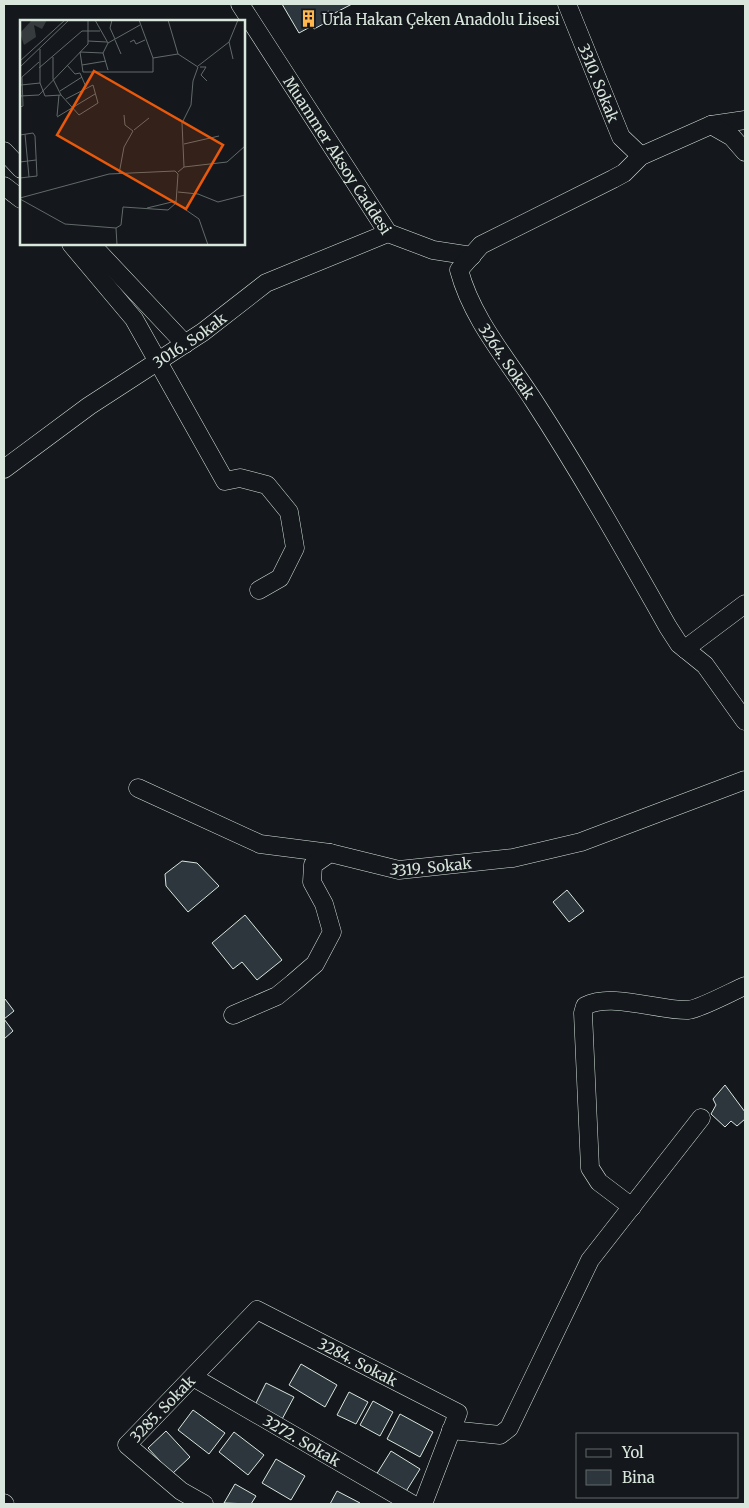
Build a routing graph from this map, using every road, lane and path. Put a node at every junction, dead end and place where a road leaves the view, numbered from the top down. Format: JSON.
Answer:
{"nodes":[{"id":1,"x":240,"y":4,"type":"edge"},
{"id":2,"x":567,"y":4,"type":"edge"},
{"id":3,"x":745,"y":120,"type":"edge"},
{"id":4,"x":712,"y":125,"type":"junction"},
{"id":5,"x":4,"y":151,"type":"edge"},
{"id":6,"x":745,"y":152,"type":"edge"},
{"id":7,"x":641,"y":156,"type":"junction"},
{"id":8,"x":20,"y":168,"type":"edge"},
{"id":9,"x":4,"y":186,"type":"edge"},
{"id":10,"x":20,"y":198,"type":"edge"},
{"id":11,"x":388,"y":233,"type":"junction"},
{"id":12,"x":72,"y":245,"type":"edge"},
{"id":13,"x":92,"y":245,"type":"edge"},
{"id":14,"x":472,"y":256,"type":"junction"},
{"id":15,"x":185,"y":344,"type":"junction"},
{"id":16,"x":159,"y":360,"type":"junction"},
{"id":17,"x":4,"y":470,"type":"edge"},
{"id":18,"x":259,"y":590,"type":"dead end"},
{"id":19,"x":745,"y":604,"type":"edge"},
{"id":20,"x":685,"y":649,"type":"junction"},
{"id":21,"x":745,"y":721,"type":"edge"},
{"id":22,"x":745,"y":780,"type":"edge"},
{"id":23,"x":138,"y":788,"type":"dead end"},
{"id":24,"x":330,"y":853,"type":"junction"},
{"id":25,"x":745,"y":986,"type":"edge"},
{"id":26,"x":233,"y":1015,"type":"dead end"},
{"id":27,"x":701,"y":1118,"type":"dead end"},
{"id":28,"x":632,"y":1207,"type":"junction"},
{"id":29,"x":258,"y":1310,"type":"joint"},
{"id":30,"x":193,"y":1377,"type":"junction"},
{"id":31,"x":451,"y":1430,"type":"junction"},
{"id":32,"x":176,"y":1498,"type":"edge"},
{"id":33,"x":204,"y":1504,"type":"edge"},
{"id":34,"x":412,"y":1504,"type":"edge"},
{"id":35,"x":423,"y":1504,"type":"edge"}],
"edges":[{"from":1,"to":11,"type":"street","name":"Muammer Aksoy Caddesi"},
{"from":2,"to":7,"type":"street","name":"3310. Sokak"},
{"from":3,"to":4,"type":"street","name":"3264. Sokak"},
{"from":4,"to":6,"type":"street"},
{"from":4,"to":7,"type":"street","name":"3264. Sokak"},
{"from":5,"to":8,"type":"street"},
{"from":7,"to":14,"type":"street","name":"3264. Sokak"},
{"from":9,"to":10,"type":"street"},
{"from":11,"to":14,"type":"street","name":"Muammer Aksoy Caddesi"},
{"from":11,"to":15,"type":"street","name":"3016. Sokak"},
{"from":12,"to":16,"type":"street"},
{"from":13,"to":15,"type":"street"},
{"from":14,"to":20,"type":"street","name":"3264. Sokak"},
{"from":15,"to":16,"type":"street","name":"3016. Sokak"},
{"from":16,"to":17,"type":"street","name":"3016. Sokak"},
{"from":16,"to":18,"type":"street"},
{"from":19,"to":20,"type":"street"},
{"from":20,"to":21,"type":"street","name":"3264. Sokak"},
{"from":22,"to":24,"type":"street","name":"3319. Sokak"},
{"from":23,"to":24,"type":"street","name":"3319. Sokak"},
{"from":24,"to":26,"type":"street"},
{"from":25,"to":28,"type":"street"},
{"from":27,"to":28,"type":"street"},
{"from":28,"to":31,"type":"street"},
{"from":29,"to":30,"type":"street","name":"3285. Sokak"},
{"from":29,"to":31,"type":"street","name":"3284. Sokak"},
{"from":30,"to":32,"type":"street","name":"3285. Sokak"},
{"from":30,"to":34,"type":"street","name":"3272. Sokak"},
{"from":31,"to":35,"type":"street"},
{"from":32,"to":33,"type":"street"}]}
